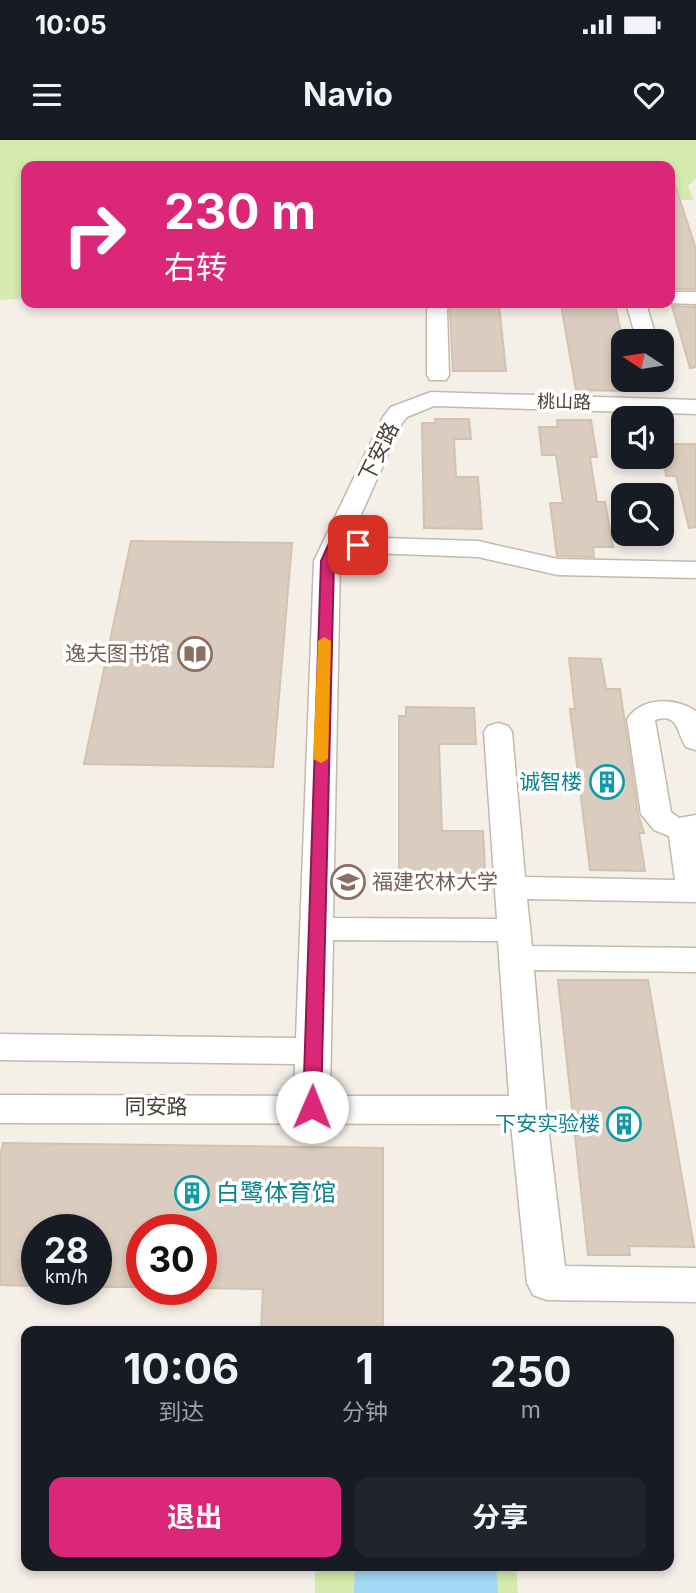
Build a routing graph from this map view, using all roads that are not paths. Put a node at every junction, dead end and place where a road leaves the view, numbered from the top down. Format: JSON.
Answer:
{"nodes":[{"id":1,"x":675,"y":298,"type":"edge"},
{"id":2,"x":696,"y":298,"type":"edge"},
{"id":3,"x":438,"y":308,"type":"edge"},
{"id":4,"x":637,"y":308,"type":"edge"},
{"id":5,"x":644,"y":329,"type":"edge"},
{"id":6,"x":435,"y":387,"type":"junction"},
{"id":7,"x":696,"y":407,"type":"edge"},
{"id":8,"x":334,"y":544,"type":"junction"},
{"id":9,"x":696,"y":570,"type":"edge"},
{"id":10,"x":498,"y":732,"type":"dead end"},
{"id":11,"x":696,"y":741,"type":"edge"},
{"id":12,"x":689,"y":827,"type":"edge"},
{"id":13,"x":511,"y":888,"type":"junction"},
{"id":14,"x":694,"y":891,"type":"edge"},
{"id":15,"x":315,"y":929,"type":"junction"},
{"id":16,"x":516,"y":944,"type":"junction"},
{"id":17,"x":696,"y":960,"type":"edge"},
{"id":18,"x":0,"y":1047,"type":"edge"},
{"id":19,"x":313,"y":1051,"type":"junction"},
{"id":20,"x":312,"y":1107,"type":"junction"},
{"id":21,"x":0,"y":1109,"type":"edge"},
{"id":22,"x":528,"y":1110,"type":"junction"},
{"id":23,"x":696,"y":1285,"type":"edge"}],
"edges":[{"from":1,"to":2,"type":"street"},
{"from":3,"to":6,"type":"street"},
{"from":4,"to":5,"type":"street"},
{"from":6,"to":7,"type":"street","name":"桃山路"},
{"from":6,"to":8,"type":"street","name":"下安路"},
{"from":8,"to":9,"type":"street"},
{"from":8,"to":15,"type":"street","name":"下安路"},
{"from":10,"to":13,"type":"street"},
{"from":11,"to":12,"type":"street"},
{"from":12,"to":14,"type":"street"},
{"from":13,"to":14,"type":"street"},
{"from":13,"to":16,"type":"street"},
{"from":15,"to":16,"type":"street"},
{"from":15,"to":19,"type":"street","name":"下安路"},
{"from":16,"to":17,"type":"street"},
{"from":16,"to":22,"type":"street"},
{"from":18,"to":19,"type":"street"},
{"from":19,"to":20,"type":"street","name":"下安路"},
{"from":20,"to":21,"type":"street","name":"同安路"},
{"from":20,"to":22,"type":"street","name":"同安路"},
{"from":22,"to":23,"type":"street"}]}
